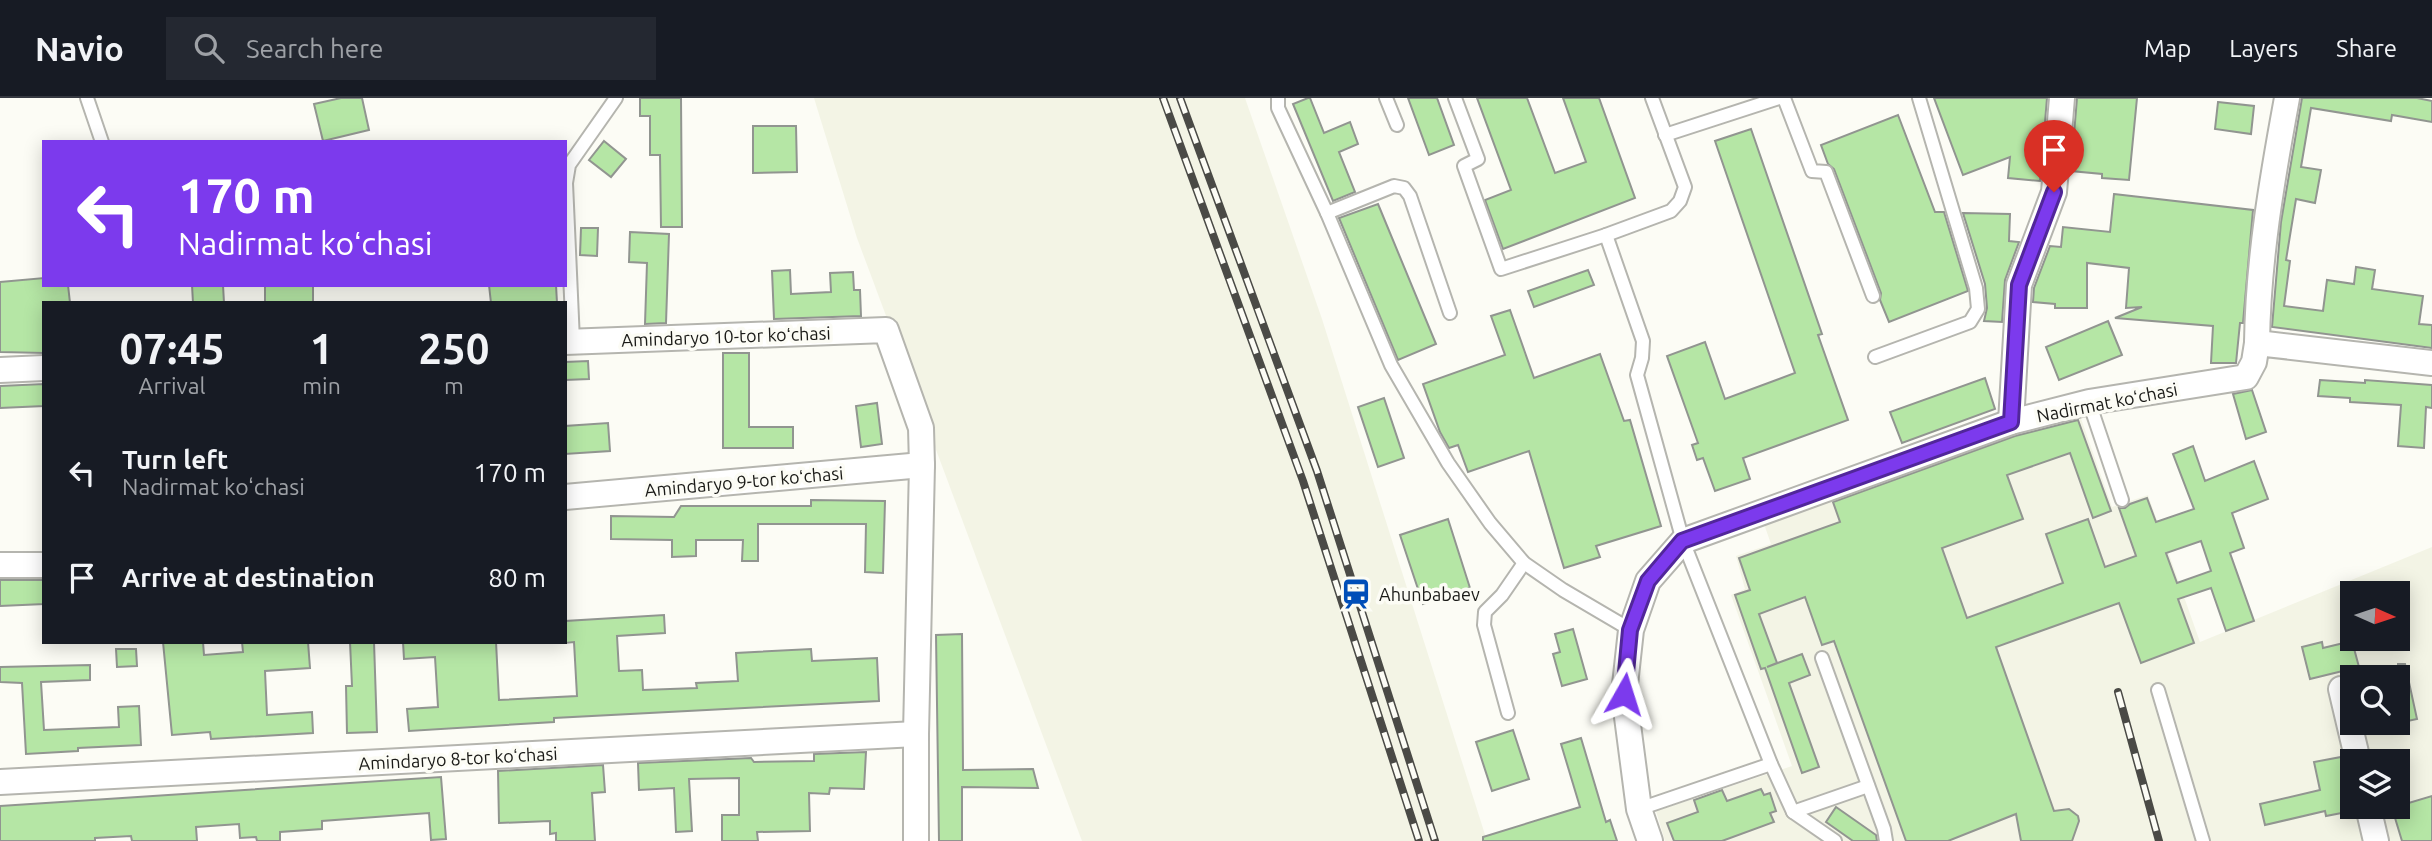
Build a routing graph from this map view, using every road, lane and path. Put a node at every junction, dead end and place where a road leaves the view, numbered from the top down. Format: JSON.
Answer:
{"nodes":[{"id":1,"x":87,"y":98,"type":"edge"},
{"id":2,"x":616,"y":98,"type":"edge"},
{"id":3,"x":1278,"y":98,"type":"edge"},
{"id":4,"x":1386,"y":98,"type":"edge"},
{"id":5,"x":1455,"y":98,"type":"edge"},
{"id":6,"x":1651,"y":98,"type":"edge"},
{"id":7,"x":1782,"y":98,"type":"edge"},
{"id":8,"x":1919,"y":98,"type":"edge"},
{"id":9,"x":2062,"y":98,"type":"edge"},
{"id":10,"x":2287,"y":98,"type":"edge"},
{"id":11,"x":1741,"y":104,"type":"edge"},
{"id":12,"x":1397,"y":125,"type":"dead end"},
{"id":13,"x":1665,"y":135,"type":"junction"},
{"id":14,"x":101,"y":140,"type":"edge"},
{"id":15,"x":567,"y":177,"type":"edge"},
{"id":16,"x":1327,"y":213,"type":"junction"},
{"id":17,"x":1606,"y":234,"type":"junction"},
{"id":18,"x":567,"y":236,"type":"edge"},
{"id":19,"x":1873,"y":296,"type":"dead end"},
{"id":20,"x":1450,"y":313,"type":"dead end"},
{"id":21,"x":569,"y":341,"type":"edge"},
{"id":22,"x":2257,"y":343,"type":"junction"},
{"id":23,"x":1875,"y":357,"type":"dead end"},
{"id":24,"x":2432,"y":363,"type":"edge"},
{"id":25,"x":42,"y":368,"type":"edge"},
{"id":26,"x":0,"y":370,"type":"edge"},
{"id":27,"x":2089,"y":402,"type":"junction"},
{"id":28,"x":2011,"y":422,"type":"junction"},
{"id":29,"x":922,"y":465,"type":"junction"},
{"id":30,"x":567,"y":497,"type":"edge"},
{"id":31,"x":2122,"y":500,"type":"dead end"},
{"id":32,"x":1682,"y":541,"type":"junction"},
{"id":33,"x":1524,"y":563,"type":"junction"},
{"id":34,"x":0,"y":565,"type":"edge"},
{"id":35,"x":42,"y":565,"type":"edge"},
{"id":36,"x":1630,"y":630,"type":"junction"},
{"id":37,"x":1822,"y":658,"type":"dead end"},
{"id":38,"x":2158,"y":690,"type":"dead end"},
{"id":39,"x":1508,"y":713,"type":"dead end"},
{"id":40,"x":916,"y":734,"type":"junction"},
{"id":41,"x":1771,"y":764,"type":"junction"},
{"id":42,"x":0,"y":782,"type":"edge"},
{"id":43,"x":1868,"y":786,"type":"junction"},
{"id":44,"x":1639,"y":809,"type":"junction"},
{"id":45,"x":1793,"y":812,"type":"junction"},
{"id":46,"x":2371,"y":819,"type":"edge"},
{"id":47,"x":916,"y":841,"type":"edge"},
{"id":48,"x":1650,"y":841,"type":"edge"},
{"id":49,"x":1835,"y":841,"type":"edge"},
{"id":50,"x":1886,"y":841,"type":"edge"},
{"id":51,"x":2203,"y":841,"type":"edge"},
{"id":52,"x":2376,"y":841,"type":"edge"}],
"edges":[{"from":1,"to":14,"type":"lane"},
{"from":2,"to":15,"type":"lane"},
{"from":3,"to":16,"type":"lane"},
{"from":4,"to":12,"type":"lane"},
{"from":5,"to":17,"type":"lane"},
{"from":6,"to":13,"type":"lane"},
{"from":7,"to":11,"type":"lane"},
{"from":7,"to":19,"type":"lane"},
{"from":8,"to":23,"type":"lane"},
{"from":9,"to":28,"type":"street","name":"Nadirmat koʻchasi"},
{"from":10,"to":22,"type":"street","name":"Nadirmat koʻchasi"},
{"from":11,"to":13,"type":"lane"},
{"from":13,"to":17,"type":"lane"},
{"from":16,"to":20,"type":"lane"},
{"from":16,"to":33,"type":"lane"},
{"from":17,"to":32,"type":"lane"},
{"from":18,"to":21,"type":"lane"},
{"from":21,"to":29,"type":"street","name":"Amindaryo 10-tor koʻchasi"},
{"from":22,"to":24,"type":"street"},
{"from":22,"to":27,"type":"street","name":"Nadirmat koʻchasi"},
{"from":25,"to":26,"type":"street"},
{"from":27,"to":28,"type":"street","name":"Nadirmat koʻchasi"},
{"from":27,"to":31,"type":"lane"},
{"from":28,"to":32,"type":"street"},
{"from":29,"to":30,"type":"street","name":"Amindaryo 9-tor koʻchasi"},
{"from":29,"to":40,"type":"street"},
{"from":32,"to":36,"type":"street"},
{"from":32,"to":41,"type":"lane"},
{"from":33,"to":36,"type":"lane"},
{"from":33,"to":39,"type":"lane"},
{"from":34,"to":35,"type":"street"},
{"from":36,"to":44,"type":"street"},
{"from":37,"to":43,"type":"lane"},
{"from":38,"to":51,"type":"lane"},
{"from":40,"to":42,"type":"street","name":"Amindaryo 8-tor koʻchasi"},
{"from":40,"to":47,"type":"street"},
{"from":41,"to":44,"type":"lane"},
{"from":41,"to":45,"type":"lane"},
{"from":43,"to":45,"type":"lane"},
{"from":43,"to":50,"type":"lane"},
{"from":44,"to":48,"type":"street"},
{"from":45,"to":49,"type":"lane"},
{"from":46,"to":52,"type":"street"}]}
